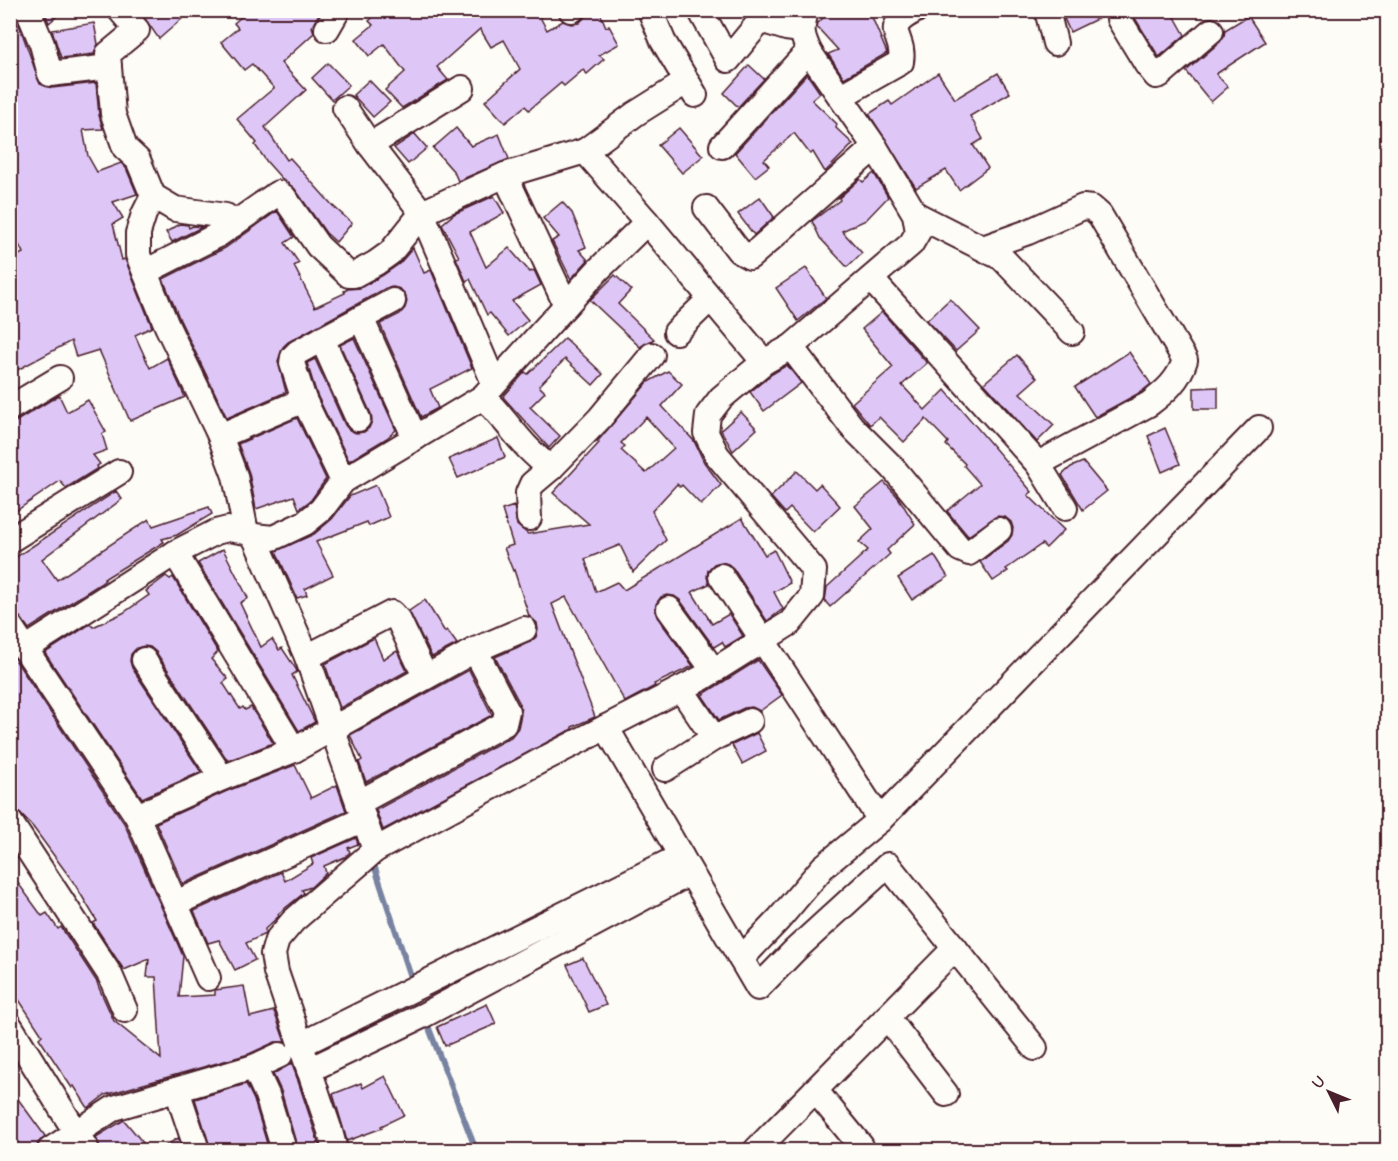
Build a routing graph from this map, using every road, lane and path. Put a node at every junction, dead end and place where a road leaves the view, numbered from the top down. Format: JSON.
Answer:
{"nodes":[{"id":1,"x":28,"y":10,"type":"edge"},
{"id":2,"x":120,"y":10,"type":"edge"},
{"id":3,"x":650,"y":10,"type":"edge"},
{"id":4,"x":700,"y":10,"type":"edge"},
{"id":5,"x":916,"y":10,"type":"edge"},
{"id":6,"x":1047,"y":10,"type":"edge"},
{"id":7,"x":1119,"y":10,"type":"edge"},
{"id":8,"x":761,"y":15,"type":"edge"},
{"id":9,"x":803,"y":20,"type":"edge"},
{"id":10,"x":1211,"y":31,"type":"dead end"},
{"id":11,"x":1055,"y":43,"type":"dead end"},
{"id":12,"x":810,"y":53,"type":"junction"},
{"id":13,"x":109,"y":67,"type":"junction"},
{"id":14,"x":462,"y":88,"type":"dead end"},
{"id":15,"x":841,"y":96,"type":"junction"},
{"id":16,"x":345,"y":108,"type":"dead end"},
{"id":17,"x":370,"y":145,"type":"junction"},
{"id":18,"x":722,"y":146,"type":"dead end"},
{"id":19,"x":875,"y":147,"type":"junction"},
{"id":20,"x":585,"y":151,"type":"junction"},
{"id":21,"x":505,"y":175,"type":"junction"},
{"id":22,"x":153,"y":196,"type":"junction"},
{"id":23,"x":706,"y":208,"type":"dead end"},
{"id":24,"x":422,"y":213,"type":"junction"},
{"id":25,"x":915,"y":214,"type":"junction"},
{"id":26,"x":647,"y":222,"type":"junction"},
{"id":27,"x":234,"y":224,"type":"junction"},
{"id":28,"x":983,"y":248,"type":"junction"},
{"id":29,"x":145,"y":272,"type":"junction"},
{"id":30,"x":871,"y":279,"type":"junction"},
{"id":31,"x":710,"y":298,"type":"junction"},
{"id":32,"x":393,"y":301,"type":"dead end"},
{"id":33,"x":566,"y":305,"type":"junction"},
{"id":34,"x":361,"y":318,"type":"junction"},
{"id":35,"x":676,"y":332,"type":"dead end"},
{"id":36,"x":1072,"y":332,"type":"dead end"},
{"id":37,"x":322,"y":339,"type":"junction"},
{"id":38,"x":791,"y":347,"type":"junction"},
{"id":39,"x":652,"y":355,"type":"dead end"},
{"id":40,"x":764,"y":362,"type":"junction"},
{"id":41,"x":60,"y":378,"type":"dead end"},
{"id":42,"x":489,"y":390,"type":"junction"},
{"id":43,"x":304,"y":400,"type":"junction"},
{"id":44,"x":10,"y":408,"type":"edge"},
{"id":45,"x":358,"y":419,"type":"dead end"},
{"id":46,"x":1259,"y":428,"type":"dead end"},
{"id":47,"x":220,"y":436,"type":"junction"},
{"id":48,"x":416,"y":438,"type":"junction"},
{"id":49,"x":1038,"y":464,"type":"junction"},
{"id":50,"x":550,"y":468,"type":"junction"},
{"id":51,"x":120,"y":472,"type":"dead end"},
{"id":52,"x":343,"y":481,"type":"junction"},
{"id":53,"x":1065,"y":508,"type":"dead end"},
{"id":54,"x":529,"y":518,"type":"dead end"},
{"id":55,"x":999,"y":530,"type":"dead end"},
{"id":56,"x":250,"y":534,"type":"junction"},
{"id":57,"x":10,"y":540,"type":"edge"},
{"id":58,"x":175,"y":553,"type":"junction"},
{"id":59,"x":721,"y":576,"type":"dead end"},
{"id":60,"x":669,"y":609,"type":"dead end"},
{"id":61,"x":10,"y":626,"type":"edge"},
{"id":62,"x":524,"y":629,"type":"dead end"},
{"id":63,"x":753,"y":646,"type":"junction"},
{"id":64,"x":25,"y":649,"type":"junction"},
{"id":65,"x":475,"y":650,"type":"junction"},
{"id":66,"x":307,"y":657,"type":"junction"},
{"id":67,"x":144,"y":660,"type":"dead end"},
{"id":68,"x":714,"y":671,"type":"junction"},
{"id":69,"x":425,"y":676,"type":"junction"},
{"id":70,"x":681,"y":689,"type":"junction"},
{"id":71,"x":750,"y":721,"type":"dead end"},
{"id":72,"x":606,"y":727,"type":"junction"},
{"id":73,"x":331,"y":729,"type":"junction"},
{"id":74,"x":714,"y":738,"type":"junction"},
{"id":75,"x":294,"y":750,"type":"junction"},
{"id":76,"x":665,"y":769,"type":"dead end"},
{"id":77,"x":222,"y":778,"type":"junction"},
{"id":78,"x":137,"y":816,"type":"junction"},
{"id":79,"x":358,"y":817,"type":"junction"},
{"id":80,"x":880,"y":820,"type":"junction"},
{"id":81,"x":10,"y":822,"type":"edge"},
{"id":82,"x":370,"y":854,"type":"junction"},
{"id":83,"x":685,"y":865,"type":"junction"},
{"id":84,"x":176,"y":903,"type":"junction"},
{"id":85,"x":955,"y":948,"type":"junction"},
{"id":86,"x":741,"y":959,"type":"junction"},
{"id":87,"x":208,"y":978,"type":"dead end"},
{"id":88,"x":125,"y":1010,"type":"dead end"},
{"id":89,"x":887,"y":1017,"type":"junction"},
{"id":90,"x":10,"y":1026,"type":"edge"},
{"id":91,"x":1035,"y":1048,"type":"dead end"},
{"id":92,"x":290,"y":1050,"type":"junction"},
{"id":93,"x":254,"y":1067,"type":"junction"},
{"id":94,"x":309,"y":1070,"type":"junction"},
{"id":95,"x":177,"y":1090,"type":"junction"},
{"id":96,"x":815,"y":1090,"type":"junction"},
{"id":97,"x":946,"y":1094,"type":"dead end"},
{"id":98,"x":81,"y":1142,"type":"edge"},
{"id":99,"x":861,"y":1146,"type":"dead end"},
{"id":100,"x":50,"y":1150,"type":"edge"},
{"id":101,"x":197,"y":1150,"type":"edge"},
{"id":102,"x":284,"y":1150,"type":"edge"},
{"id":103,"x":335,"y":1150,"type":"edge"},
{"id":104,"x":756,"y":1150,"type":"edge"}],
"edges":[{"from":1,"to":13,"type":"street"},
{"from":2,"to":13,"type":"street"},
{"from":3,"to":20,"type":"street"},
{"from":4,"to":8,"type":"street"},
{"from":5,"to":15,"type":"street"},
{"from":6,"to":11,"type":"street"},
{"from":7,"to":10,"type":"street"},
{"from":8,"to":9,"type":"street"},
{"from":9,"to":12,"type":"street"},
{"from":12,"to":15,"type":"street"},
{"from":12,"to":18,"type":"street"},
{"from":13,"to":22,"type":"street"},
{"from":14,"to":17,"type":"street"},
{"from":15,"to":19,"type":"street"},
{"from":16,"to":17,"type":"street"},
{"from":17,"to":24,"type":"street"},
{"from":19,"to":23,"type":"street"},
{"from":19,"to":25,"type":"street"},
{"from":20,"to":21,"type":"street"},
{"from":20,"to":26,"type":"street"},
{"from":21,"to":24,"type":"street"},
{"from":21,"to":33,"type":"street"},
{"from":22,"to":27,"type":"street"},
{"from":22,"to":29,"type":"street"},
{"from":24,"to":27,"type":"street"},
{"from":24,"to":42,"type":"street"},
{"from":25,"to":28,"type":"street"},
{"from":25,"to":30,"type":"street"},
{"from":26,"to":31,"type":"street"},
{"from":26,"to":33,"type":"street"},
{"from":27,"to":29,"type":"street"},
{"from":28,"to":36,"type":"street"},
{"from":28,"to":49,"type":"street"},
{"from":29,"to":47,"type":"street"},
{"from":30,"to":38,"type":"street"},
{"from":30,"to":49,"type":"street"},
{"from":31,"to":35,"type":"street"},
{"from":31,"to":40,"type":"street"},
{"from":32,"to":34,"type":"street"},
{"from":33,"to":42,"type":"street"},
{"from":34,"to":37,"type":"street"},
{"from":34,"to":48,"type":"street"},
{"from":37,"to":43,"type":"street"},
{"from":37,"to":45,"type":"street"},
{"from":38,"to":40,"type":"street"},
{"from":38,"to":55,"type":"street"},
{"from":39,"to":50,"type":"street"},
{"from":40,"to":63,"type":"street"},
{"from":41,"to":44,"type":"street"},
{"from":42,"to":48,"type":"street"},
{"from":42,"to":50,"type":"street"},
{"from":43,"to":47,"type":"street"},
{"from":43,"to":52,"type":"street"},
{"from":46,"to":80,"type":"street"},
{"from":47,"to":56,"type":"street"},
{"from":48,"to":52,"type":"street"},
{"from":49,"to":53,"type":"street"},
{"from":50,"to":54,"type":"street"},
{"from":51,"to":57,"type":"street"},
{"from":52,"to":56,"type":"street"},
{"from":56,"to":58,"type":"street"},
{"from":56,"to":66,"type":"street"},
{"from":58,"to":64,"type":"street"},
{"from":58,"to":75,"type":"street"},
{"from":59,"to":63,"type":"street"},
{"from":60,"to":68,"type":"street"},
{"from":61,"to":64,"type":"street"},
{"from":62,"to":65,"type":"street"},
{"from":63,"to":68,"type":"street"},
{"from":63,"to":80,"type":"street"},
{"from":64,"to":78,"type":"street"},
{"from":65,"to":69,"type":"street"},
{"from":65,"to":79,"type":"street"},
{"from":66,"to":69,"type":"street"},
{"from":66,"to":73,"type":"street"},
{"from":67,"to":77,"type":"street"},
{"from":68,"to":70,"type":"street"},
{"from":69,"to":73,"type":"street"},
{"from":70,"to":72,"type":"street"},
{"from":70,"to":74,"type":"street"},
{"from":71,"to":74,"type":"street"},
{"from":72,"to":82,"type":"street"},
{"from":72,"to":83,"type":"street"},
{"from":73,"to":75,"type":"street"},
{"from":73,"to":79,"type":"street"},
{"from":74,"to":76,"type":"street"},
{"from":75,"to":77,"type":"street"},
{"from":77,"to":78,"type":"street"},
{"from":78,"to":84,"type":"street"},
{"from":79,"to":82,"type":"street"},
{"from":79,"to":84,"type":"street"},
{"from":80,"to":86,"type":"street"},
{"from":81,"to":88,"type":"street"},
{"from":82,"to":92,"type":"street"},
{"from":83,"to":86,"type":"street"},
{"from":83,"to":92,"type":"street"},
{"from":83,"to":94,"type":"street"},
{"from":84,"to":87,"type":"street"},
{"from":85,"to":86,"type":"street"},
{"from":85,"to":89,"type":"street"},
{"from":85,"to":91,"type":"street"},
{"from":89,"to":96,"type":"street"},
{"from":89,"to":97,"type":"street"},
{"from":90,"to":98,"type":"street"},
{"from":92,"to":93,"type":"street"},
{"from":92,"to":94,"type":"street"},
{"from":93,"to":95,"type":"street"},
{"from":93,"to":102,"type":"street"},
{"from":94,"to":103,"type":"street"},
{"from":95,"to":98,"type":"street"},
{"from":95,"to":101,"type":"street"},
{"from":96,"to":99,"type":"street"},
{"from":96,"to":104,"type":"street"},
{"from":98,"to":100,"type":"street"}]}
